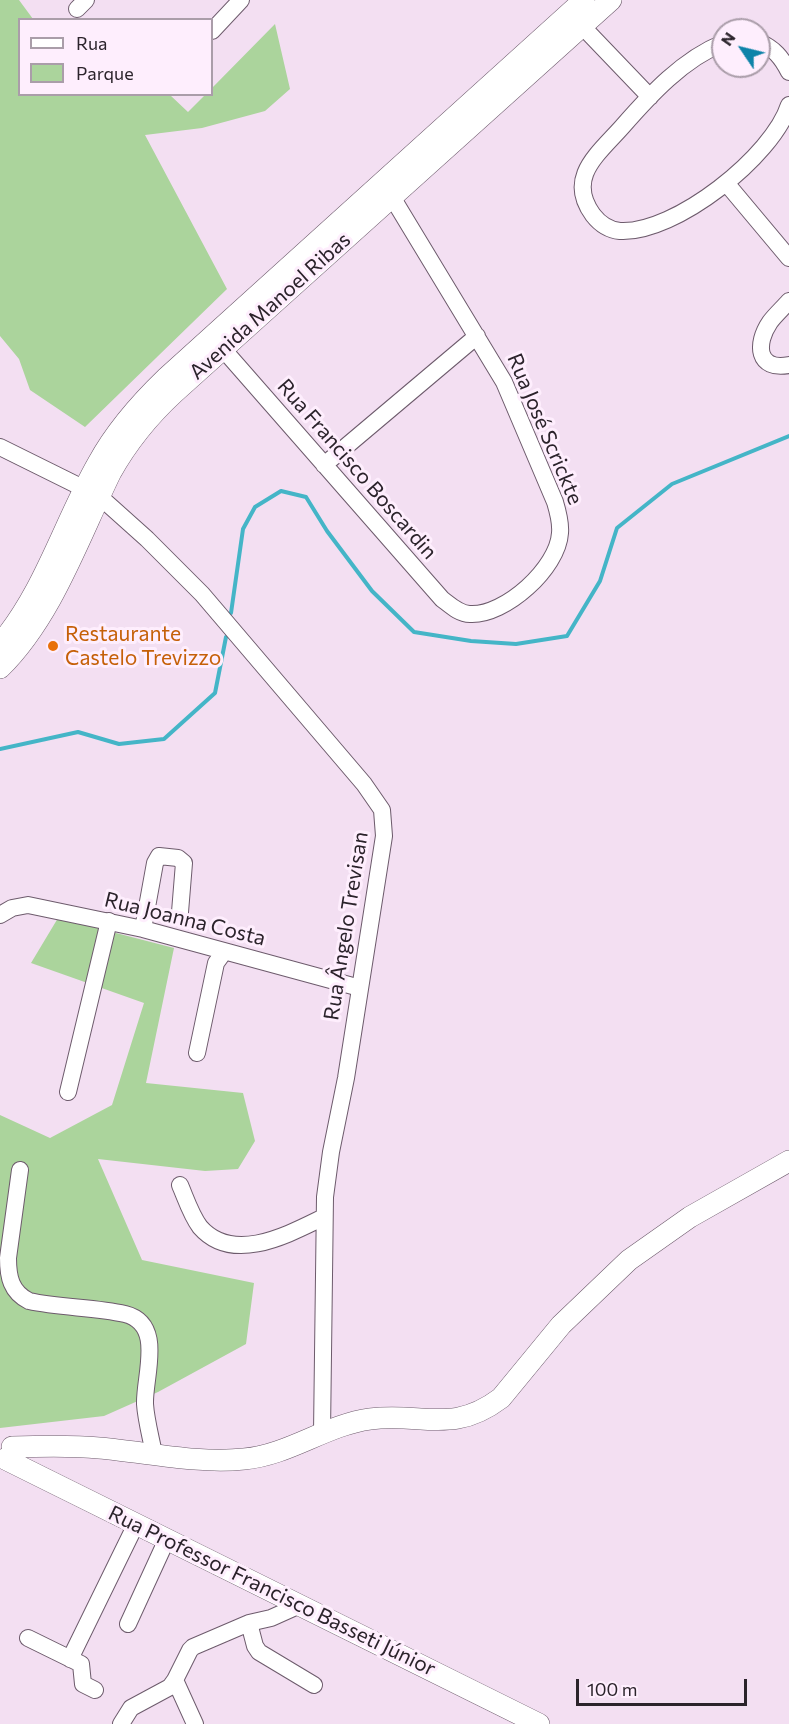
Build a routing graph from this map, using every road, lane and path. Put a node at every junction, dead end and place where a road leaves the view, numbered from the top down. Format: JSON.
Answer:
{"nodes":[{"id":1,"x":241,"y":0,"type":"edge"},
{"id":2,"x":584,"y":0,"type":"edge"},
{"id":3,"x":591,"y":0,"type":"edge"},
{"id":4,"x":610,"y":0,"type":"edge"},
{"id":5,"x":582,"y":26,"type":"junction"},
{"id":6,"x":554,"y":27,"type":"junction"},
{"id":7,"x":213,"y":31,"type":"edge"},
{"id":8,"x":711,"y":48,"type":"edge"},
{"id":9,"x":771,"y":49,"type":"edge"},
{"id":10,"x":530,"y":72,"type":"junction"},
{"id":11,"x":789,"y":72,"type":"edge"},
{"id":12,"x":650,"y":98,"type":"junction"},
{"id":13,"x":789,"y":105,"type":"edge"},
{"id":14,"x":727,"y":184,"type":"junction"},
{"id":15,"x":382,"y":195,"type":"junction"},
{"id":16,"x":789,"y":258,"type":"edge"},
{"id":17,"x":789,"y":301,"type":"edge"},
{"id":18,"x":245,"y":307,"type":"junction"},
{"id":19,"x":477,"y":336,"type":"junction"},
{"id":20,"x":223,"y":349,"type":"junction"},
{"id":21,"x":194,"y":352,"type":"junction"},
{"id":22,"x":789,"y":365,"type":"edge"},
{"id":23,"x":174,"y":393,"type":"junction"},
{"id":24,"x":0,"y":447,"type":"edge"},
{"id":25,"x":324,"y":465,"type":"junction"},
{"id":26,"x":92,"y":492,"type":"junction"},
{"id":27,"x":463,"y":613,"type":"joint"},
{"id":28,"x":0,"y":644,"type":"edge"},
{"id":29,"x":0,"y":668,"type":"edge"},
{"id":30,"x":180,"y":912,"type":"dead end"},
{"id":31,"x":0,"y":915,"type":"edge"},
{"id":32,"x":109,"y":921,"type":"junction"},
{"id":33,"x":143,"y":929,"type":"junction"},
{"id":34,"x":224,"y":952,"type":"junction"},
{"id":35,"x":360,"y":988,"type":"junction"},
{"id":36,"x":197,"y":1053,"type":"dead end"},
{"id":37,"x":68,"y":1092,"type":"dead end"},
{"id":38,"x":789,"y":1161,"type":"edge"},
{"id":39,"x":20,"y":1170,"type":"dead end"},
{"id":40,"x":180,"y":1185,"type":"dead end"},
{"id":41,"x":324,"y":1217,"type":"junction"},
{"id":42,"x":322,"y":1433,"type":"junction"},
{"id":43,"x":4,"y":1451,"type":"edge"},
{"id":44,"x":154,"y":1454,"type":"junction"},
{"id":45,"x":136,"y":1524,"type":"junction"},
{"id":46,"x":167,"y":1539,"type":"junction"},
{"id":47,"x":300,"y":1605,"type":"junction"},
{"id":48,"x":249,"y":1623,"type":"junction"},
{"id":49,"x":128,"y":1624,"type":"dead end"},
{"id":50,"x":28,"y":1638,"type":"dead end"},
{"id":51,"x":70,"y":1659,"type":"junction"},
{"id":52,"x":176,"y":1680,"type":"junction"},
{"id":53,"x":314,"y":1686,"type":"dead end"},
{"id":54,"x":95,"y":1690,"type":"dead end"},
{"id":55,"x":121,"y":1724,"type":"edge"},
{"id":56,"x":195,"y":1724,"type":"edge"},
{"id":57,"x":539,"y":1724,"type":"edge"}],
"edges":[{"from":1,"to":7,"type":"street"},
{"from":2,"to":6,"type":"main road"},
{"from":3,"to":5,"type":"main road"},
{"from":4,"to":5,"type":"main road","name":"Avenida Manoel Ribas"},
{"from":5,"to":10,"type":"main road","name":"Avenida Manoel Ribas"},
{"from":5,"to":12,"type":"street"},
{"from":6,"to":10,"type":"main road"},
{"from":6,"to":15,"type":"main road"},
{"from":8,"to":12,"type":"street"},
{"from":9,"to":11,"type":"street"},
{"from":10,"to":15,"type":"main road","name":"Avenida Manoel Ribas"},
{"from":12,"to":14,"type":"street"},
{"from":13,"to":14,"type":"street"},
{"from":14,"to":16,"type":"street"},
{"from":15,"to":18,"type":"main road","name":"Avenida Manoel Ribas"},
{"from":15,"to":19,"type":"street","name":"Rua José Scrickte"},
{"from":15,"to":20,"type":"main road","name":"Avenida Manoel Ribas"},
{"from":17,"to":22,"type":"street"},
{"from":18,"to":20,"type":"main road"},
{"from":18,"to":21,"type":"main road","name":"Avenida Manoel Ribas"},
{"from":19,"to":25,"type":"street"},
{"from":19,"to":27,"type":"street","name":"Rua José Scrickte"},
{"from":20,"to":23,"type":"main road","name":"Avenida Manoel Ribas"},
{"from":20,"to":25,"type":"street","name":"Rua Francisco Boscardin"},
{"from":21,"to":23,"type":"main road"},
{"from":21,"to":26,"type":"main road","name":"Avenida Manoel Ribas"},
{"from":23,"to":26,"type":"main road","name":"Avenida Manoel Ribas"},
{"from":24,"to":26,"type":"street","name":"Rua Ângelo Trevisan"},
{"from":25,"to":27,"type":"street","name":"Rua Francisco Boscardin"},
{"from":26,"to":28,"type":"main road","name":"Avenida Manoel Ribas"},
{"from":26,"to":29,"type":"main road","name":"Avenida Manoel Ribas"},
{"from":26,"to":35,"type":"street","name":"Rua Ângelo Trevisan"},
{"from":30,"to":33,"type":"street"},
{"from":31,"to":32,"type":"street","name":"Rua Joanna Costa"},
{"from":32,"to":33,"type":"street","name":"Rua Joanna Costa"},
{"from":32,"to":37,"type":"street"},
{"from":33,"to":34,"type":"street","name":"Rua Joanna Costa"},
{"from":34,"to":35,"type":"street","name":"Rua Joanna Costa"},
{"from":34,"to":36,"type":"street"},
{"from":35,"to":41,"type":"street","name":"Rua Ângelo Trevisan"},
{"from":38,"to":42,"type":"main road"},
{"from":39,"to":44,"type":"street"},
{"from":40,"to":41,"type":"street"},
{"from":41,"to":42,"type":"street","name":"Rua Ângelo Trevisan"},
{"from":42,"to":44,"type":"main road"},
{"from":43,"to":44,"type":"main road"},
{"from":43,"to":45,"type":"main road","name":"Rua Professor Francisco Basseti Júnior"},
{"from":45,"to":46,"type":"main road","name":"Rua Professor Francisco Basseti Júnior"},
{"from":45,"to":51,"type":"street"},
{"from":46,"to":47,"type":"main road","name":"Rua Professor Francisco Basseti Júnior"},
{"from":46,"to":49,"type":"street"},
{"from":47,"to":48,"type":"street"},
{"from":47,"to":57,"type":"main road","name":"Rua Professor Francisco Basseti Júnior"},
{"from":48,"to":52,"type":"street"},
{"from":48,"to":53,"type":"street"},
{"from":50,"to":51,"type":"street"},
{"from":51,"to":54,"type":"street"},
{"from":52,"to":55,"type":"street"},
{"from":52,"to":56,"type":"street"}]}
